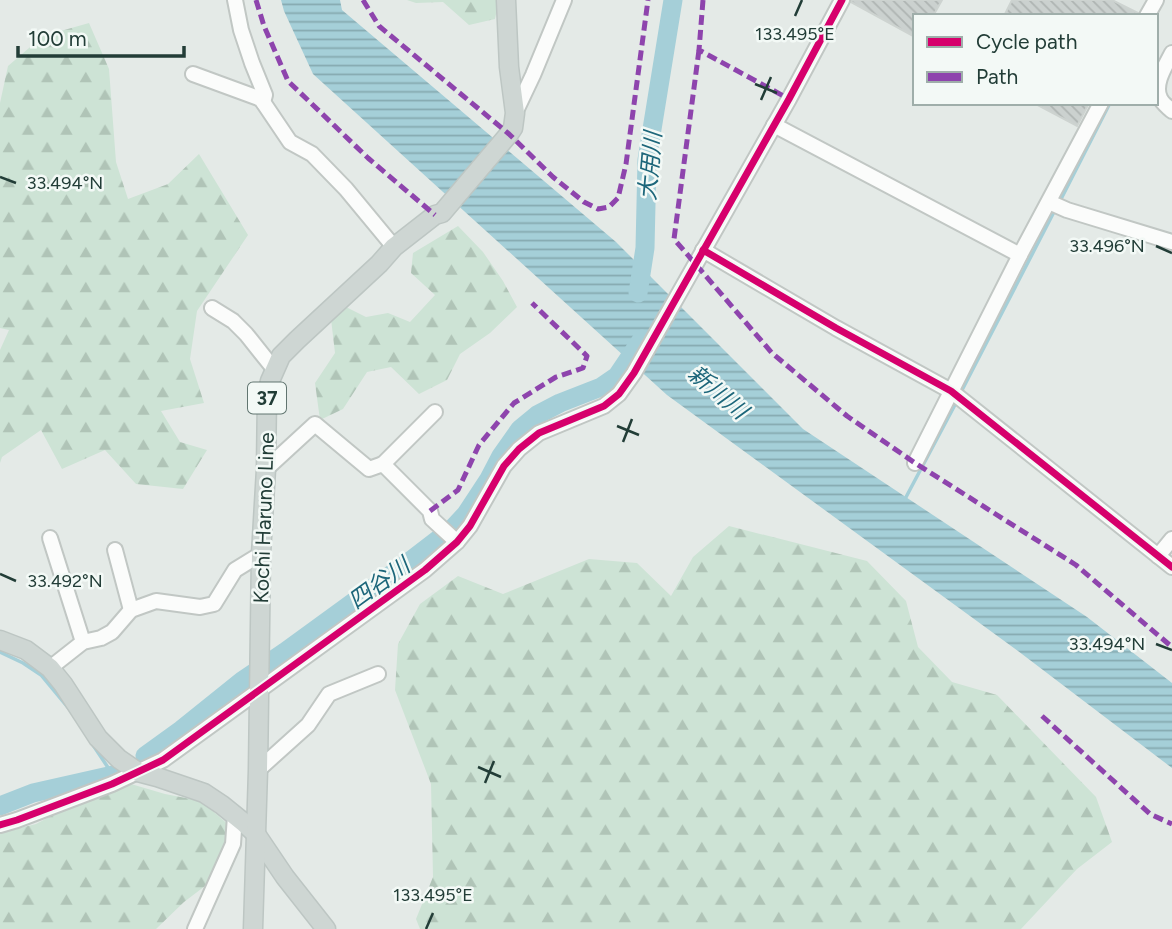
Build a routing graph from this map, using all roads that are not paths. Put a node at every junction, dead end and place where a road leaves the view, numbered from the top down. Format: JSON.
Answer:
{"nodes":[{"id":1,"x":235,"y":0,"type":"edge"},
{"id":2,"x":506,"y":0,"type":"edge"},
{"id":3,"x":564,"y":0,"type":"edge"},
{"id":4,"x":842,"y":0,"type":"edge"},
{"id":5,"x":1172,"y":53,"type":"edge"},
{"id":6,"x":193,"y":74,"type":"dead end"},
{"id":7,"x":263,"y":102,"type":"junction"},
{"id":8,"x":1100,"y":105,"type":"edge"},
{"id":9,"x":1172,"y":111,"type":"edge"},
{"id":10,"x":515,"y":113,"type":"junction"},
{"id":11,"x":774,"y":125,"type":"junction"},
{"id":12,"x":1049,"y":202,"type":"junction"},
{"id":13,"x":1172,"y":242,"type":"edge"},
{"id":14,"x":394,"y":247,"type":"junction"},
{"id":15,"x":703,"y":250,"type":"junction"},
{"id":16,"x":1020,"y":255,"type":"junction"},
{"id":17,"x":212,"y":308,"type":"dead end"},
{"id":18,"x":274,"y":369,"type":"junction"},
{"id":19,"x":957,"y":396,"type":"junction"},
{"id":20,"x":435,"y":412,"type":"dead end"},
{"id":21,"x":915,"y":463,"type":"dead end"},
{"id":22,"x":383,"y":464,"type":"junction"},
{"id":23,"x":266,"y":469,"type":"junction"},
{"id":24,"x":50,"y":538,"type":"dead end"},
{"id":25,"x":453,"y":539,"type":"junction"},
{"id":26,"x":1172,"y":540,"type":"edge"},
{"id":27,"x":115,"y":550,"type":"dead end"},
{"id":28,"x":261,"y":554,"type":"junction"},
{"id":29,"x":1158,"y":556,"type":"junction"},
{"id":30,"x":1172,"y":568,"type":"edge"},
{"id":31,"x":131,"y":610,"type":"junction"},
{"id":32,"x":0,"y":640,"type":"edge"},
{"id":33,"x":83,"y":642,"type":"junction"},
{"id":34,"x":50,"y":667,"type":"junction"},
{"id":35,"x":378,"y":674,"type":"dead end"},
{"id":36,"x":258,"y":684,"type":"junction"},
{"id":37,"x":258,"y":770,"type":"junction"},
{"id":38,"x":138,"y":772,"type":"junction"},
{"id":39,"x":235,"y":816,"type":"junction"},
{"id":40,"x":0,"y":825,"type":"edge"},
{"id":41,"x":256,"y":834,"type":"junction"},
{"id":42,"x":195,"y":929,"type":"edge"},
{"id":43,"x":253,"y":929,"type":"edge"},
{"id":44,"x":326,"y":929,"type":"edge"}],
"edges":[{"from":1,"to":7,"type":"street"},
{"from":2,"to":10,"type":"main road","name":"Kochi Haruno Line","number":"37"},
{"from":3,"to":10,"type":"street"},
{"from":4,"to":11,"type":"street"},
{"from":5,"to":9,"type":"street"},
{"from":6,"to":7,"type":"street"},
{"from":7,"to":14,"type":"street"},
{"from":8,"to":12,"type":"street"},
{"from":10,"to":14,"type":"main road","name":"Kochi Haruno Line","number":"37"},
{"from":11,"to":15,"type":"street"},
{"from":11,"to":16,"type":"street"},
{"from":12,"to":13,"type":"street"},
{"from":12,"to":16,"type":"street"},
{"from":14,"to":18,"type":"main road","name":"Kochi Haruno Line","number":"37"},
{"from":15,"to":19,"type":"street"},
{"from":15,"to":25,"type":"street"},
{"from":16,"to":19,"type":"street"},
{"from":17,"to":18,"type":"street"},
{"from":18,"to":23,"type":"main road","name":"Kochi Haruno Line","number":"37"},
{"from":19,"to":21,"type":"street"},
{"from":19,"to":29,"type":"street"},
{"from":20,"to":22,"type":"street"},
{"from":22,"to":23,"type":"street"},
{"from":22,"to":25,"type":"street"},
{"from":23,"to":28,"type":"main road","name":"Kochi Haruno Line","number":"37"},
{"from":24,"to":33,"type":"street"},
{"from":25,"to":36,"type":"street"},
{"from":26,"to":29,"type":"street"},
{"from":27,"to":31,"type":"street"},
{"from":28,"to":31,"type":"street"},
{"from":28,"to":36,"type":"main road","name":"Kochi Haruno Line","number":"37"},
{"from":29,"to":30,"type":"street"},
{"from":31,"to":33,"type":"street"},
{"from":32,"to":34,"type":"main road"},
{"from":33,"to":34,"type":"street"},
{"from":34,"to":38,"type":"main road"},
{"from":35,"to":37,"type":"street"},
{"from":36,"to":37,"type":"main road","name":"Kochi Haruno Line","number":"37"},
{"from":36,"to":38,"type":"street"},
{"from":37,"to":41,"type":"main road","name":"Kochi Haruno Line","number":"37"},
{"from":38,"to":39,"type":"main road"},
{"from":38,"to":40,"type":"street"},
{"from":39,"to":41,"type":"main road"},
{"from":39,"to":42,"type":"street"},
{"from":41,"to":43,"type":"main road","name":"Kochi Haruno Line","number":"37"},
{"from":41,"to":44,"type":"main road"}]}
